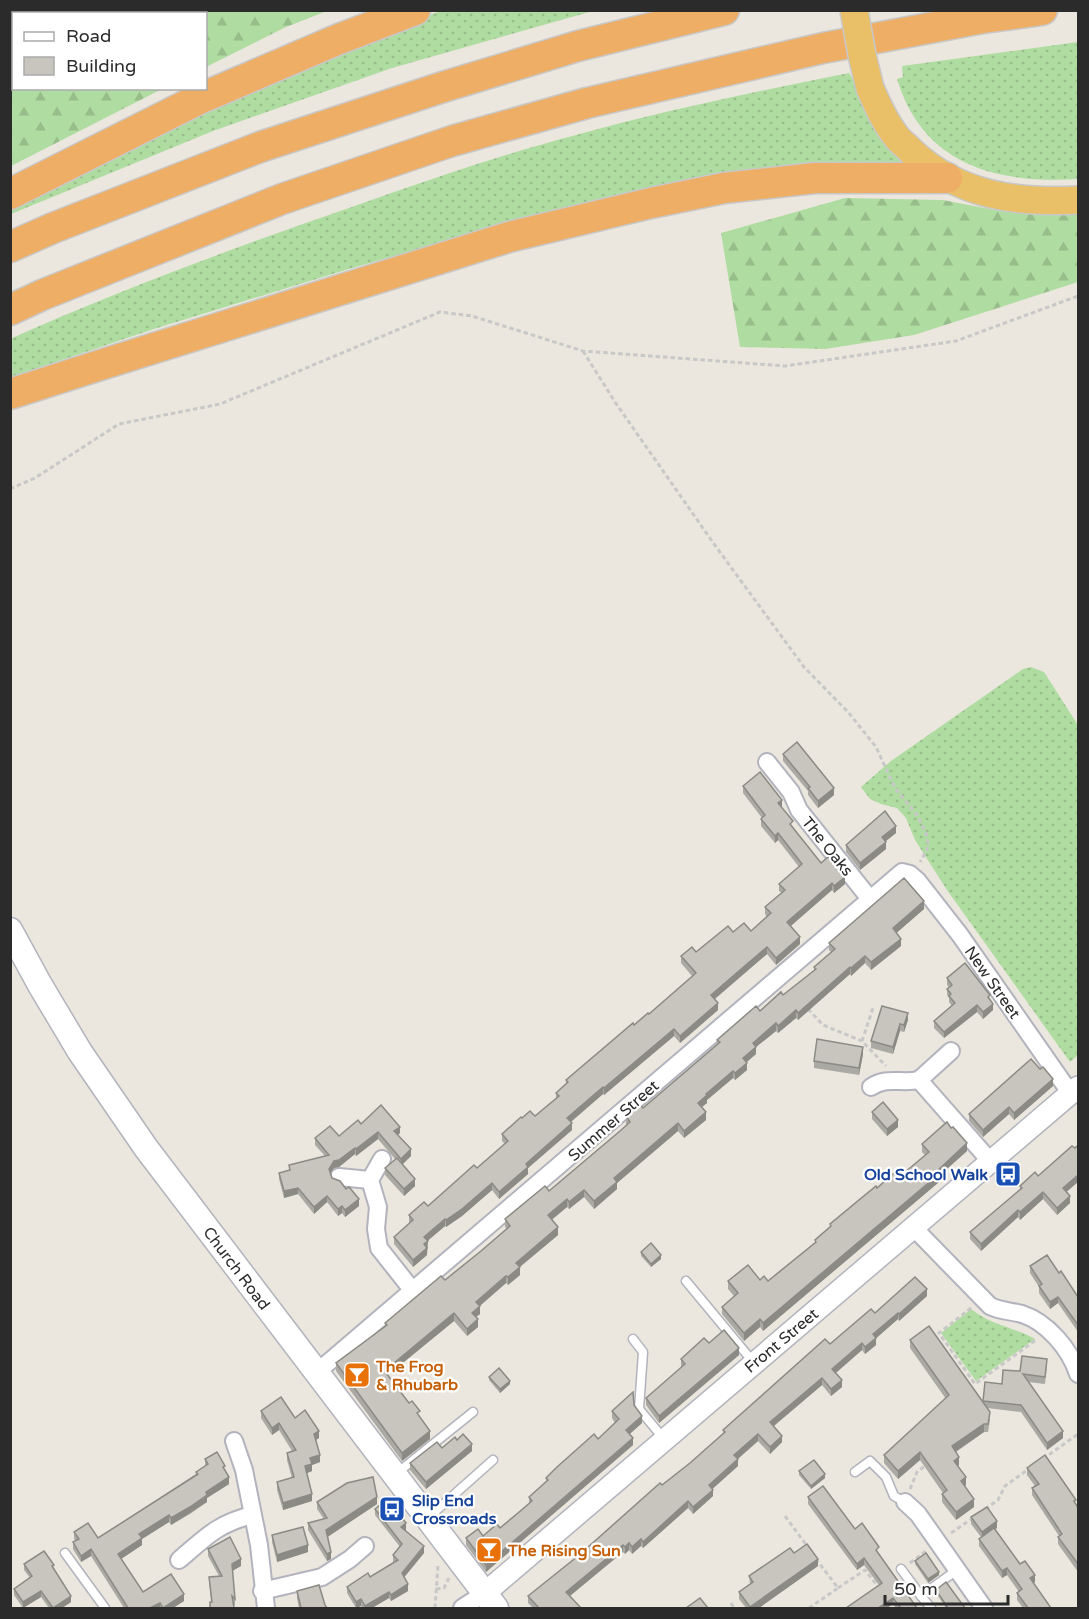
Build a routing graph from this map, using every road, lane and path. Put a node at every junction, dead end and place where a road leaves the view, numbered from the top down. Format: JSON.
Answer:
{"nodes":[{"id":1,"x":415,"y":10,"type":"edge"},
{"id":2,"x":724,"y":10,"type":"edge"},
{"id":3,"x":854,"y":10,"type":"edge"},
{"id":4,"x":1042,"y":10,"type":"edge"},
{"id":5,"x":947,"y":178,"type":"junction"},
{"id":6,"x":10,"y":194,"type":"edge"},
{"id":7,"x":1078,"y":200,"type":"edge"},
{"id":8,"x":10,"y":247,"type":"edge"},
{"id":9,"x":1078,"y":296,"type":"edge"},
{"id":10,"x":10,"y":310,"type":"edge"},
{"id":11,"x":583,"y":351,"type":"junction"},
{"id":12,"x":10,"y":394,"type":"edge"},
{"id":13,"x":10,"y":489,"type":"edge"},
{"id":14,"x":767,"y":762,"type":"dead end"},
{"id":15,"x":910,"y":874,"type":"junction"},
{"id":16,"x":870,"y":899,"type":"junction"},
{"id":17,"x":10,"y":930,"type":"edge"},
{"id":18,"x":803,"y":1004,"type":"edge"},
{"id":19,"x":873,"y":1008,"type":"dead end"},
{"id":20,"x":862,"y":1041,"type":"junction"},
{"id":21,"x":951,"y":1051,"type":"dead end"},
{"id":22,"x":894,"y":1080,"type":"junction"},
{"id":23,"x":919,"y":1080,"type":"junction"},
{"id":24,"x":872,"y":1087,"type":"dead end"},
{"id":25,"x":1075,"y":1090,"type":"edge"},
{"id":26,"x":382,"y":1159,"type":"dead end"},
{"id":27,"x":991,"y":1162,"type":"junction"},
{"id":28,"x":339,"y":1177,"type":"dead end"},
{"id":29,"x":370,"y":1180,"type":"junction"},
{"id":30,"x":913,"y":1227,"type":"junction"},
{"id":31,"x":686,"y":1281,"type":"dead end"},
{"id":32,"x":413,"y":1291,"type":"junction"},
{"id":33,"x":982,"y":1300,"type":"junction"},
{"id":34,"x":1049,"y":1331,"type":"junction"},
{"id":35,"x":633,"y":1339,"type":"dead end"},
{"id":36,"x":754,"y":1363,"type":"junction"},
{"id":37,"x":316,"y":1373,"type":"junction"},
{"id":38,"x":1078,"y":1374,"type":"edge"},
{"id":39,"x":473,"y":1412,"type":"dead end"},
{"id":40,"x":1078,"y":1434,"type":"edge"},
{"id":41,"x":665,"y":1440,"type":"junction"},
{"id":42,"x":234,"y":1441,"type":"dead end"},
{"id":43,"x":493,"y":1460,"type":"dead end"},
{"id":44,"x":1042,"y":1460,"type":"edge"},
{"id":45,"x":926,"y":1465,"type":"edge"},
{"id":46,"x":1033,"y":1466,"type":"edge"},
{"id":47,"x":855,"y":1472,"type":"dead end"},
{"id":48,"x":394,"y":1476,"type":"junction"},
{"id":49,"x":905,"y":1502,"type":"junction"},
{"id":50,"x":252,"y":1515,"type":"junction"},
{"id":51,"x":785,"y":1516,"type":"dead end"},
{"id":52,"x":427,"y":1518,"type":"junction"},
{"id":53,"x":938,"y":1542,"type":"junction"},
{"id":54,"x":364,"y":1546,"type":"dead end"},
{"id":55,"x":65,"y":1552,"type":"dead end"},
{"id":56,"x":179,"y":1560,"type":"dead end"},
{"id":57,"x":439,"y":1560,"type":"dead end"},
{"id":58,"x":438,"y":1569,"type":"junction"},
{"id":59,"x":901,"y":1569,"type":"junction"},
{"id":60,"x":443,"y":1570,"type":"dead end"},
{"id":61,"x":957,"y":1570,"type":"junction"},
{"id":62,"x":447,"y":1573,"type":"dead end"},
{"id":63,"x":877,"y":1585,"type":"junction"},
{"id":64,"x":838,"y":1588,"type":"junction"},
{"id":65,"x":436,"y":1589,"type":"junction"},
{"id":66,"x":262,"y":1591,"type":"junction"},
{"id":67,"x":882,"y":1593,"type":"edge"},
{"id":68,"x":921,"y":1596,"type":"junction"},
{"id":69,"x":490,"y":1601,"type":"edge"},
{"id":70,"x":731,"y":1603,"type":"dead end"},
{"id":71,"x":105,"y":1608,"type":"edge"},
{"id":72,"x":266,"y":1608,"type":"edge"},
{"id":73,"x":435,"y":1608,"type":"edge"},
{"id":74,"x":462,"y":1608,"type":"edge"},
{"id":75,"x":734,"y":1608,"type":"edge"},
{"id":76,"x":809,"y":1608,"type":"edge"},
{"id":77,"x":931,"y":1608,"type":"edge"},
{"id":78,"x":984,"y":1608,"type":"edge"}],
"edges":[{"from":1,"to":6,"type":"highway"},
{"from":2,"to":8,"type":"highway"},
{"from":3,"to":5,"type":"highway","bridge":true},
{"from":4,"to":10,"type":"highway"},
{"from":5,"to":7,"type":"highway"},
{"from":5,"to":12,"type":"highway"},
{"from":9,"to":11,"type":"path"},
{"from":11,"to":13,"type":"path"},
{"from":11,"to":15,"type":"path"},
{"from":14,"to":16,"type":"street","name":"The Oaks"},
{"from":15,"to":16,"type":"street","name":"Summer Street"},
{"from":15,"to":25,"type":"street","name":"New Street"},
{"from":16,"to":32,"type":"street","name":"Summer Street"},
{"from":17,"to":37,"type":"main road","name":"Church Road"},
{"from":18,"to":20,"type":"path"},
{"from":19,"to":20,"type":"path"},
{"from":20,"to":22,"type":"path"},
{"from":21,"to":23,"type":"street"},
{"from":22,"to":23,"type":"street"},
{"from":22,"to":24,"type":"street"},
{"from":23,"to":27,"type":"street"},
{"from":25,"to":27,"type":"street","name":"Front Street"},
{"from":26,"to":29,"type":"street"},
{"from":27,"to":30,"type":"street","name":"Front Street"},
{"from":28,"to":29,"type":"street"},
{"from":29,"to":32,"type":"street"},
{"from":30,"to":33,"type":"street"},
{"from":30,"to":36,"type":"street","name":"Front Street"},
{"from":31,"to":36,"type":"lane"},
{"from":32,"to":37,"type":"street","name":"Summer Street"},
{"from":33,"to":34,"type":"street"},
{"from":33,"to":34,"type":"path"},
{"from":34,"to":38,"type":"street"},
{"from":35,"to":41,"type":"lane"},
{"from":36,"to":41,"type":"street","name":"Front Street"},
{"from":37,"to":48,"type":"main road","name":"Church Road"},
{"from":39,"to":48,"type":"lane"},
{"from":40,"to":44,"type":"path"},
{"from":41,"to":69,"type":"street","name":"Front Street"},
{"from":42,"to":50,"type":"street"},
{"from":43,"to":52,"type":"lane"},
{"from":45,"to":49,"type":"path"},
{"from":46,"to":53,"type":"path"},
{"from":47,"to":49,"type":"lane"},
{"from":48,"to":52,"type":"main road","name":"Church Road"},
{"from":49,"to":53,"type":"street"},
{"from":50,"to":56,"type":"street"},
{"from":50,"to":66,"type":"street"},
{"from":51,"to":64,"type":"path"},
{"from":52,"to":69,"type":"main road","name":"Church Road"},
{"from":53,"to":59,"type":"path"},
{"from":53,"to":61,"type":"street"},
{"from":54,"to":66,"type":"street"},
{"from":55,"to":71,"type":"lane"},
{"from":57,"to":58,"type":"path"},
{"from":58,"to":60,"type":"path"},
{"from":58,"to":65,"type":"path"},
{"from":59,"to":63,"type":"path"},
{"from":59,"to":68,"type":"lane"},
{"from":61,"to":68,"type":"lane"},
{"from":61,"to":78,"type":"street"},
{"from":62,"to":65,"type":"path"},
{"from":63,"to":64,"type":"path"},
{"from":63,"to":67,"type":"path"},
{"from":64,"to":76,"type":"path"},
{"from":65,"to":73,"type":"path"},
{"from":66,"to":72,"type":"street"},
{"from":68,"to":77,"type":"lane"},
{"from":69,"to":74,"type":"street"},
{"from":70,"to":75,"type":"path"}]}
